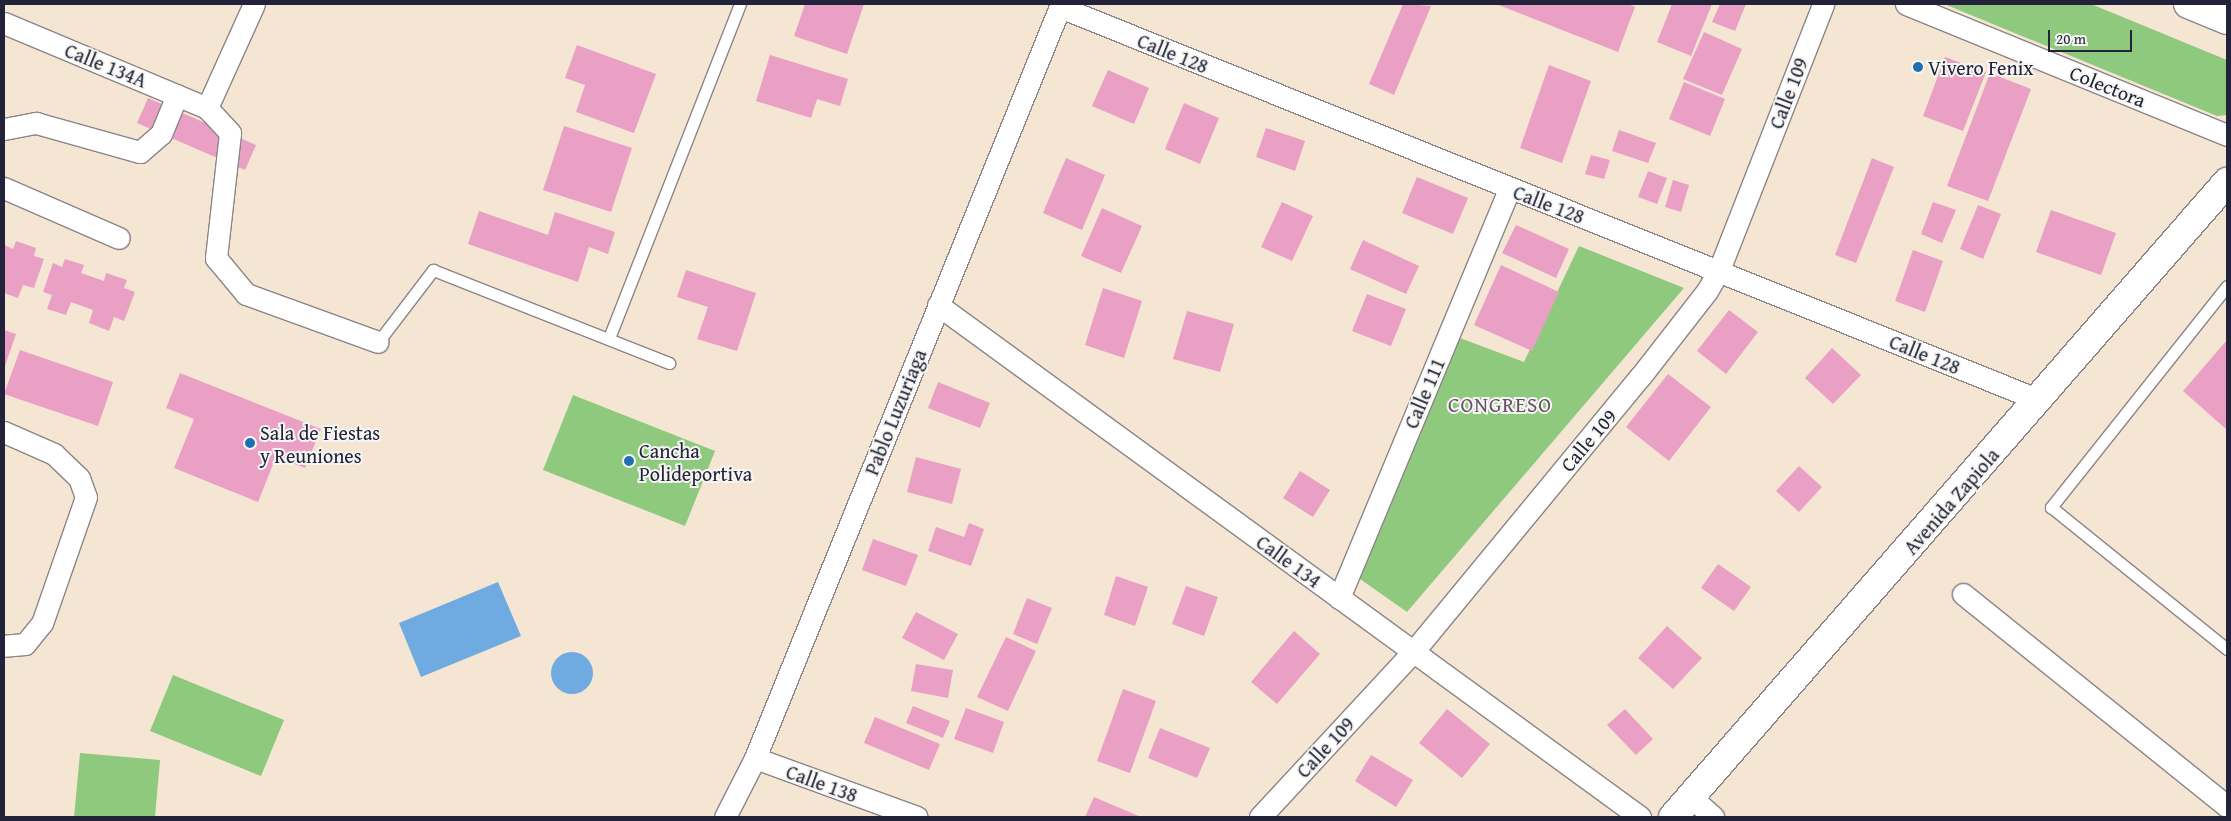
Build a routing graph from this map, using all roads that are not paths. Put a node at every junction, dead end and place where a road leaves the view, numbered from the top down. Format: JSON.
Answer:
{"nodes":[{"id":1,"x":254,"y":4,"type":"edge"},
{"id":2,"x":740,"y":4,"type":"edge"},
{"id":3,"x":1822,"y":4,"type":"edge"},
{"id":4,"x":1906,"y":4,"type":"edge"},
{"id":5,"x":2188,"y":4,"type":"edge"},
{"id":6,"x":1060,"y":6,"type":"edge"},
{"id":7,"x":2227,"y":20,"type":"edge"},
{"id":8,"x":4,"y":23,"type":"edge"},
{"id":9,"x":177,"y":95,"type":"junction"},
{"id":10,"x":207,"y":108,"type":"junction"},
{"id":11,"x":4,"y":129,"type":"edge"},
{"id":12,"x":2227,"y":135,"type":"edge"},
{"id":13,"x":2227,"y":182,"type":"edge"},
{"id":14,"x":4,"y":188,"type":"edge"},
{"id":15,"x":1510,"y":188,"type":"junction"},
{"id":16,"x":119,"y":238,"type":"dead end"},
{"id":17,"x":1719,"y":270,"type":"junction"},
{"id":18,"x":2227,"y":286,"type":"edge"},
{"id":19,"x":938,"y":305,"type":"junction"},
{"id":20,"x":609,"y":338,"type":"junction"},
{"id":21,"x":378,"y":342,"type":"joint"},
{"id":22,"x":670,"y":363,"type":"dead end"},
{"id":23,"x":2039,"y":400,"type":"junction"},
{"id":24,"x":4,"y":432,"type":"edge"},
{"id":25,"x":1963,"y":594,"type":"dead end"},
{"id":26,"x":1339,"y":598,"type":"junction"},
{"id":27,"x":4,"y":646,"type":"edge"},
{"id":28,"x":2227,"y":649,"type":"edge"},
{"id":29,"x":1413,"y":652,"type":"junction"},
{"id":30,"x":755,"y":758,"type":"junction"},
{"id":31,"x":1690,"y":797,"type":"junction"},
{"id":32,"x":2227,"y":806,"type":"edge"},
{"id":33,"x":724,"y":817,"type":"edge"},
{"id":34,"x":917,"y":817,"type":"edge"},
{"id":35,"x":1260,"y":817,"type":"edge"},
{"id":36,"x":1640,"y":817,"type":"edge"},
{"id":37,"x":1672,"y":817,"type":"edge"},
{"id":38,"x":1713,"y":817,"type":"edge"}],
"edges":[{"from":1,"to":10,"type":"street"},
{"from":2,"to":20,"type":"lane"},
{"from":3,"to":17,"type":"street","name":"Calle 109"},
{"from":4,"to":12,"type":"street","name":"Colectora"},
{"from":5,"to":7,"type":"main road"},
{"from":6,"to":15,"type":"street","name":"Calle 128"},
{"from":6,"to":19,"type":"street","name":"Pablo Luzuriaga"},
{"from":8,"to":9,"type":"street","name":"Calle 134A"},
{"from":9,"to":10,"type":"street","name":"Calle 134A"},
{"from":9,"to":11,"type":"street"},
{"from":10,"to":21,"type":"street"},
{"from":13,"to":23,"type":"main road","name":"Avenida Zapiola"},
{"from":14,"to":16,"type":"street"},
{"from":15,"to":17,"type":"street","name":"Calle 128"},
{"from":15,"to":26,"type":"street","name":"Calle 111"},
{"from":17,"to":23,"type":"street","name":"Calle 128"},
{"from":17,"to":29,"type":"street","name":"Calle 109"},
{"from":18,"to":28,"type":"lane"},
{"from":19,"to":26,"type":"street","name":"Calle 134"},
{"from":19,"to":30,"type":"street","name":"Pablo Luzuriaga"},
{"from":20,"to":21,"type":"lane"},
{"from":20,"to":22,"type":"lane"},
{"from":23,"to":31,"type":"main road","name":"Avenida Zapiola"},
{"from":24,"to":27,"type":"street"},
{"from":25,"to":32,"type":"street"},
{"from":26,"to":29,"type":"street","name":"Calle 134"},
{"from":29,"to":35,"type":"street","name":"Calle 109"},
{"from":29,"to":36,"type":"street","name":"Calle 134"},
{"from":30,"to":33,"type":"street","name":"Pablo Luzuriaga"},
{"from":30,"to":34,"type":"street","name":"Calle 138"},
{"from":31,"to":37,"type":"main road","name":"Avenida Zapiola"},
{"from":31,"to":38,"type":"street"}]}
